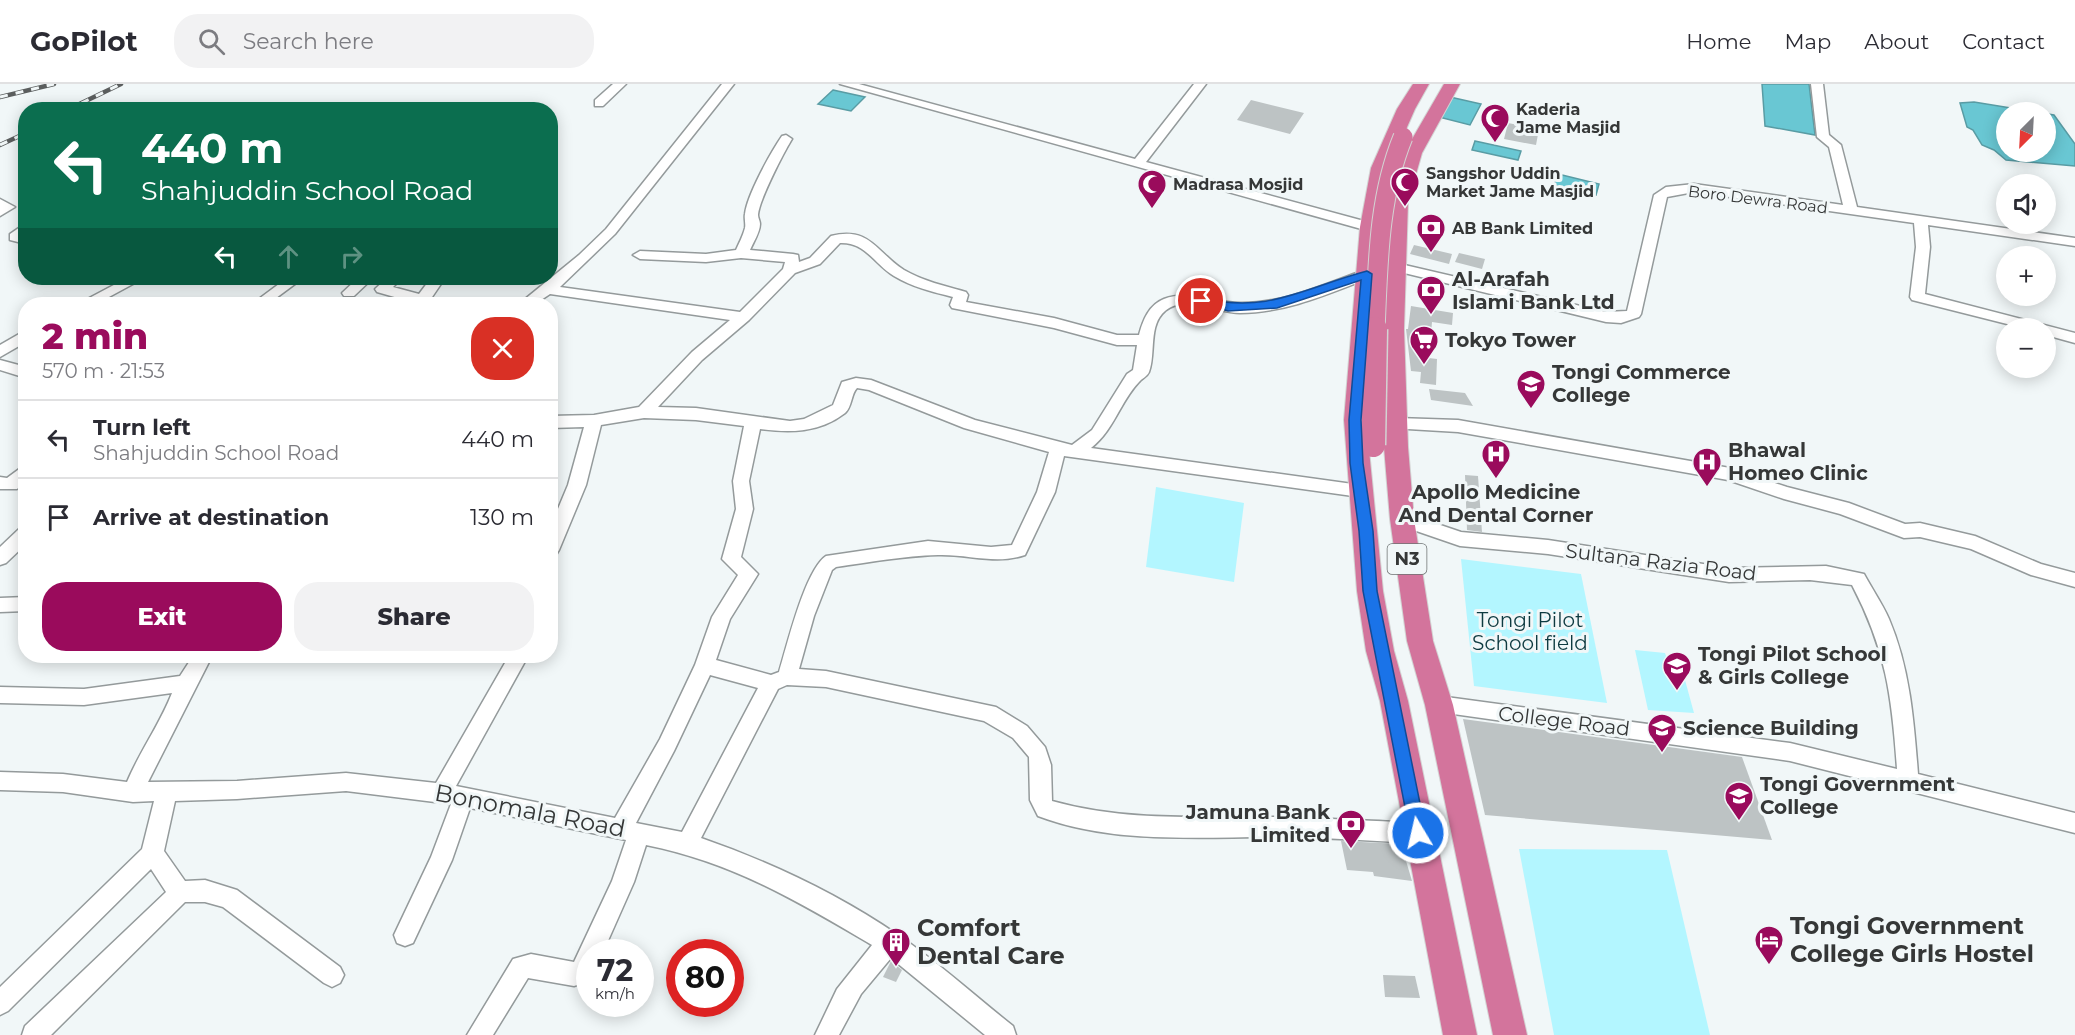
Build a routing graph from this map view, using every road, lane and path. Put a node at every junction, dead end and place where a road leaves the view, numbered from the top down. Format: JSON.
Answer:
{"nodes":[{"id":1,"x":620,"y":84,"type":"edge"},
{"id":2,"x":728,"y":84,"type":"edge"},
{"id":3,"x":846,"y":84,"type":"edge"},
{"id":4,"x":1200,"y":84,"type":"edge"},
{"id":5,"x":1421,"y":84,"type":"edge"},
{"id":6,"x":1433,"y":84,"type":"edge"},
{"id":7,"x":1452,"y":84,"type":"edge"},
{"id":8,"x":1817,"y":84,"type":"edge"},
{"id":9,"x":599,"y":103,"type":"dead end"},
{"id":10,"x":786,"y":139,"type":"dead end"},
{"id":11,"x":1138,"y":164,"type":"junction"},
{"id":12,"x":0,"y":203,"type":"edge"},
{"id":13,"x":1851,"y":210,"type":"junction"},
{"id":14,"x":0,"y":212,"type":"edge"},
{"id":15,"x":1921,"y":222,"type":"junction"},
{"id":16,"x":1370,"y":227,"type":"junction"},
{"id":17,"x":2075,"y":242,"type":"edge"},
{"id":18,"x":741,"y":254,"type":"junction"},
{"id":19,"x":640,"y":255,"type":"dead end"},
{"id":20,"x":1396,"y":267,"type":"junction"},
{"id":21,"x":790,"y":270,"type":"junction"},
{"id":22,"x":1367,"y":274,"type":"junction"},
{"id":23,"x":558,"y":283,"type":"edge"},
{"id":24,"x":119,"y":285,"type":"edge"},
{"id":25,"x":286,"y":285,"type":"edge"},
{"id":26,"x":358,"y":285,"type":"edge"},
{"id":27,"x":387,"y":285,"type":"edge"},
{"id":28,"x":555,"y":285,"type":"edge"},
{"id":29,"x":550,"y":290,"type":"junction"},
{"id":30,"x":349,"y":293,"type":"dead end"},
{"id":31,"x":98,"y":297,"type":"edge"},
{"id":32,"x":269,"y":297,"type":"edge"},
{"id":33,"x":405,"y":297,"type":"edge"},
{"id":34,"x":538,"y":297,"type":"edge"},
{"id":35,"x":744,"y":317,"type":"junction"},
{"id":36,"x":2000,"y":318,"type":"edge"},
{"id":37,"x":2056,"y":333,"type":"edge"},
{"id":38,"x":2075,"y":338,"type":"edge"},
{"id":39,"x":18,"y":340,"type":"edge"},
{"id":40,"x":1145,"y":340,"type":"junction"},
{"id":41,"x":0,"y":352,"type":"edge"},
{"id":42,"x":0,"y":365,"type":"edge"},
{"id":43,"x":18,"y":371,"type":"edge"},
{"id":44,"x":644,"y":412,"type":"junction"},
{"id":45,"x":594,"y":421,"type":"junction"},
{"id":46,"x":558,"y":422,"type":"edge"},
{"id":47,"x":753,"y":422,"type":"junction"},
{"id":48,"x":1396,"y":424,"type":"junction"},
{"id":49,"x":1373,"y":445,"type":"dead end"},
{"id":50,"x":1067,"y":450,"type":"junction"},
{"id":51,"x":18,"y":478,"type":"edge"},
{"id":52,"x":0,"y":483,"type":"edge"},
{"id":53,"x":1360,"y":491,"type":"junction"},
{"id":54,"x":1402,"y":519,"type":"junction"},
{"id":55,"x":558,"y":531,"type":"edge"},
{"id":56,"x":14,"y":539,"type":"edge"},
{"id":57,"x":0,"y":558,"type":"edge"},
{"id":58,"x":2075,"y":580,"type":"edge"},
{"id":59,"x":18,"y":604,"type":"edge"},
{"id":60,"x":0,"y":605,"type":"edge"},
{"id":61,"x":199,"y":663,"type":"edge"},
{"id":62,"x":515,"y":663,"type":"edge"},
{"id":63,"x":705,"y":665,"type":"junction"},
{"id":64,"x":779,"y":680,"type":"junction"},
{"id":65,"x":186,"y":683,"type":"junction"},
{"id":66,"x":0,"y":695,"type":"edge"},
{"id":67,"x":1439,"y":705,"type":"junction"},
{"id":68,"x":1908,"y":780,"type":"junction"},
{"id":69,"x":0,"y":781,"type":"edge"},
{"id":70,"x":133,"y":792,"type":"junction"},
{"id":71,"x":167,"y":792,"type":"junction"},
{"id":72,"x":442,"y":793,"type":"junction"},
{"id":73,"x":464,"y":797,"type":"junction"},
{"id":74,"x":2075,"y":823,"type":"edge"},
{"id":75,"x":630,"y":831,"type":"junction"},
{"id":76,"x":1418,"y":833,"type":"junction"},
{"id":77,"x":687,"y":843,"type":"junction"},
{"id":78,"x":153,"y":853,"type":"junction"},
{"id":79,"x":179,"y":892,"type":"junction"},
{"id":80,"x":405,"y":935,"type":"dead end"},
{"id":81,"x":598,"y":939,"type":"edge"},
{"id":82,"x":890,"y":943,"type":"junction"},
{"id":83,"x":576,"y":974,"type":"edge"},
{"id":84,"x":332,"y":975,"type":"dead end"},
{"id":85,"x":0,"y":1003,"type":"edge"},
{"id":86,"x":34,"y":1035,"type":"edge"},
{"id":87,"x":479,"y":1035,"type":"edge"},
{"id":88,"x":827,"y":1035,"type":"edge"},
{"id":89,"x":1004,"y":1035,"type":"edge"},
{"id":90,"x":1460,"y":1035,"type":"edge"},
{"id":91,"x":1510,"y":1035,"type":"edge"}],
"edges":[{"from":1,"to":9,"type":"street"},
{"from":2,"to":23,"type":"street"},
{"from":3,"to":11,"type":"street"},
{"from":4,"to":11,"type":"street"},
{"from":5,"to":16,"type":"highway","number":"N3"},
{"from":6,"to":49,"type":"highway","bridge":true},
{"from":7,"to":20,"type":"highway","number":"N3"},
{"from":8,"to":13,"type":"street"},
{"from":10,"to":18,"type":"street"},
{"from":11,"to":16,"type":"street"},
{"from":12,"to":14,"type":"street"},
{"from":13,"to":15,"type":"street","name":"Boro Dewra Road"},
{"from":13,"to":20,"type":"street","name":"Boro Dewra Road"},
{"from":15,"to":17,"type":"street","name":"Boro Dewra Road"},
{"from":15,"to":36,"type":"street"},
{"from":16,"to":22,"type":"highway","number":"N3"},
{"from":18,"to":19,"type":"street"},
{"from":18,"to":21,"type":"street"},
{"from":20,"to":48,"type":"highway","number":"N3"},
{"from":21,"to":35,"type":"street"},
{"from":21,"to":40,"type":"street"},
{"from":22,"to":40,"type":"street"},
{"from":22,"to":53,"type":"highway","number":"N3"},
{"from":24,"to":31,"type":"street"},
{"from":25,"to":32,"type":"street"},
{"from":26,"to":30,"type":"street"},
{"from":27,"to":33,"type":"street"},
{"from":28,"to":29,"type":"street"},
{"from":29,"to":34,"type":"street"},
{"from":29,"to":35,"type":"street"},
{"from":35,"to":44,"type":"street"},
{"from":37,"to":38,"type":"street"},
{"from":39,"to":41,"type":"street"},
{"from":40,"to":50,"type":"street"},
{"from":42,"to":43,"type":"street"},
{"from":44,"to":45,"type":"street"},
{"from":44,"to":47,"type":"street"},
{"from":45,"to":46,"type":"street"},
{"from":45,"to":55,"type":"street"},
{"from":47,"to":50,"type":"street"},
{"from":47,"to":63,"type":"street"},
{"from":48,"to":54,"type":"highway","number":"N3"},
{"from":48,"to":58,"type":"street"},
{"from":50,"to":53,"type":"street"},
{"from":50,"to":64,"type":"street"},
{"from":51,"to":52,"type":"street"},
{"from":53,"to":76,"type":"highway","number":"N3"},
{"from":54,"to":67,"type":"highway","number":"N3"},
{"from":54,"to":68,"type":"street","name":"Sultana Razia Road"},
{"from":56,"to":57,"type":"street"},
{"from":59,"to":60,"type":"street"},
{"from":61,"to":65,"type":"street"},
{"from":62,"to":72,"type":"street"},
{"from":63,"to":64,"type":"street"},
{"from":63,"to":75,"type":"street"},
{"from":64,"to":76,"type":"street"},
{"from":64,"to":77,"type":"street"},
{"from":65,"to":66,"type":"street"},
{"from":65,"to":70,"type":"street"},
{"from":67,"to":68,"type":"street","name":"College Road"},
{"from":67,"to":91,"type":"highway","number":"N3"},
{"from":68,"to":74,"type":"street","name":"College Road"},
{"from":69,"to":70,"type":"street","name":"Bonomala Road"},
{"from":70,"to":71,"type":"street","name":"Bonomala Road"},
{"from":71,"to":72,"type":"street","name":"Bonomala Road"},
{"from":71,"to":78,"type":"street"},
{"from":72,"to":73,"type":"street","name":"Bonomala Road"},
{"from":73,"to":75,"type":"street","name":"Bonomala Road"},
{"from":73,"to":80,"type":"street"},
{"from":75,"to":77,"type":"street","name":"Bonomala Road"},
{"from":75,"to":81,"type":"street"},
{"from":76,"to":90,"type":"highway","number":"N3"},
{"from":77,"to":82,"type":"street","name":"Bonomala Road"},
{"from":78,"to":79,"type":"street"},
{"from":78,"to":85,"type":"street"},
{"from":79,"to":84,"type":"street"},
{"from":79,"to":86,"type":"street"},
{"from":82,"to":88,"type":"street"},
{"from":82,"to":89,"type":"street","name":"Bonomala Road"},
{"from":83,"to":87,"type":"street"}]}
